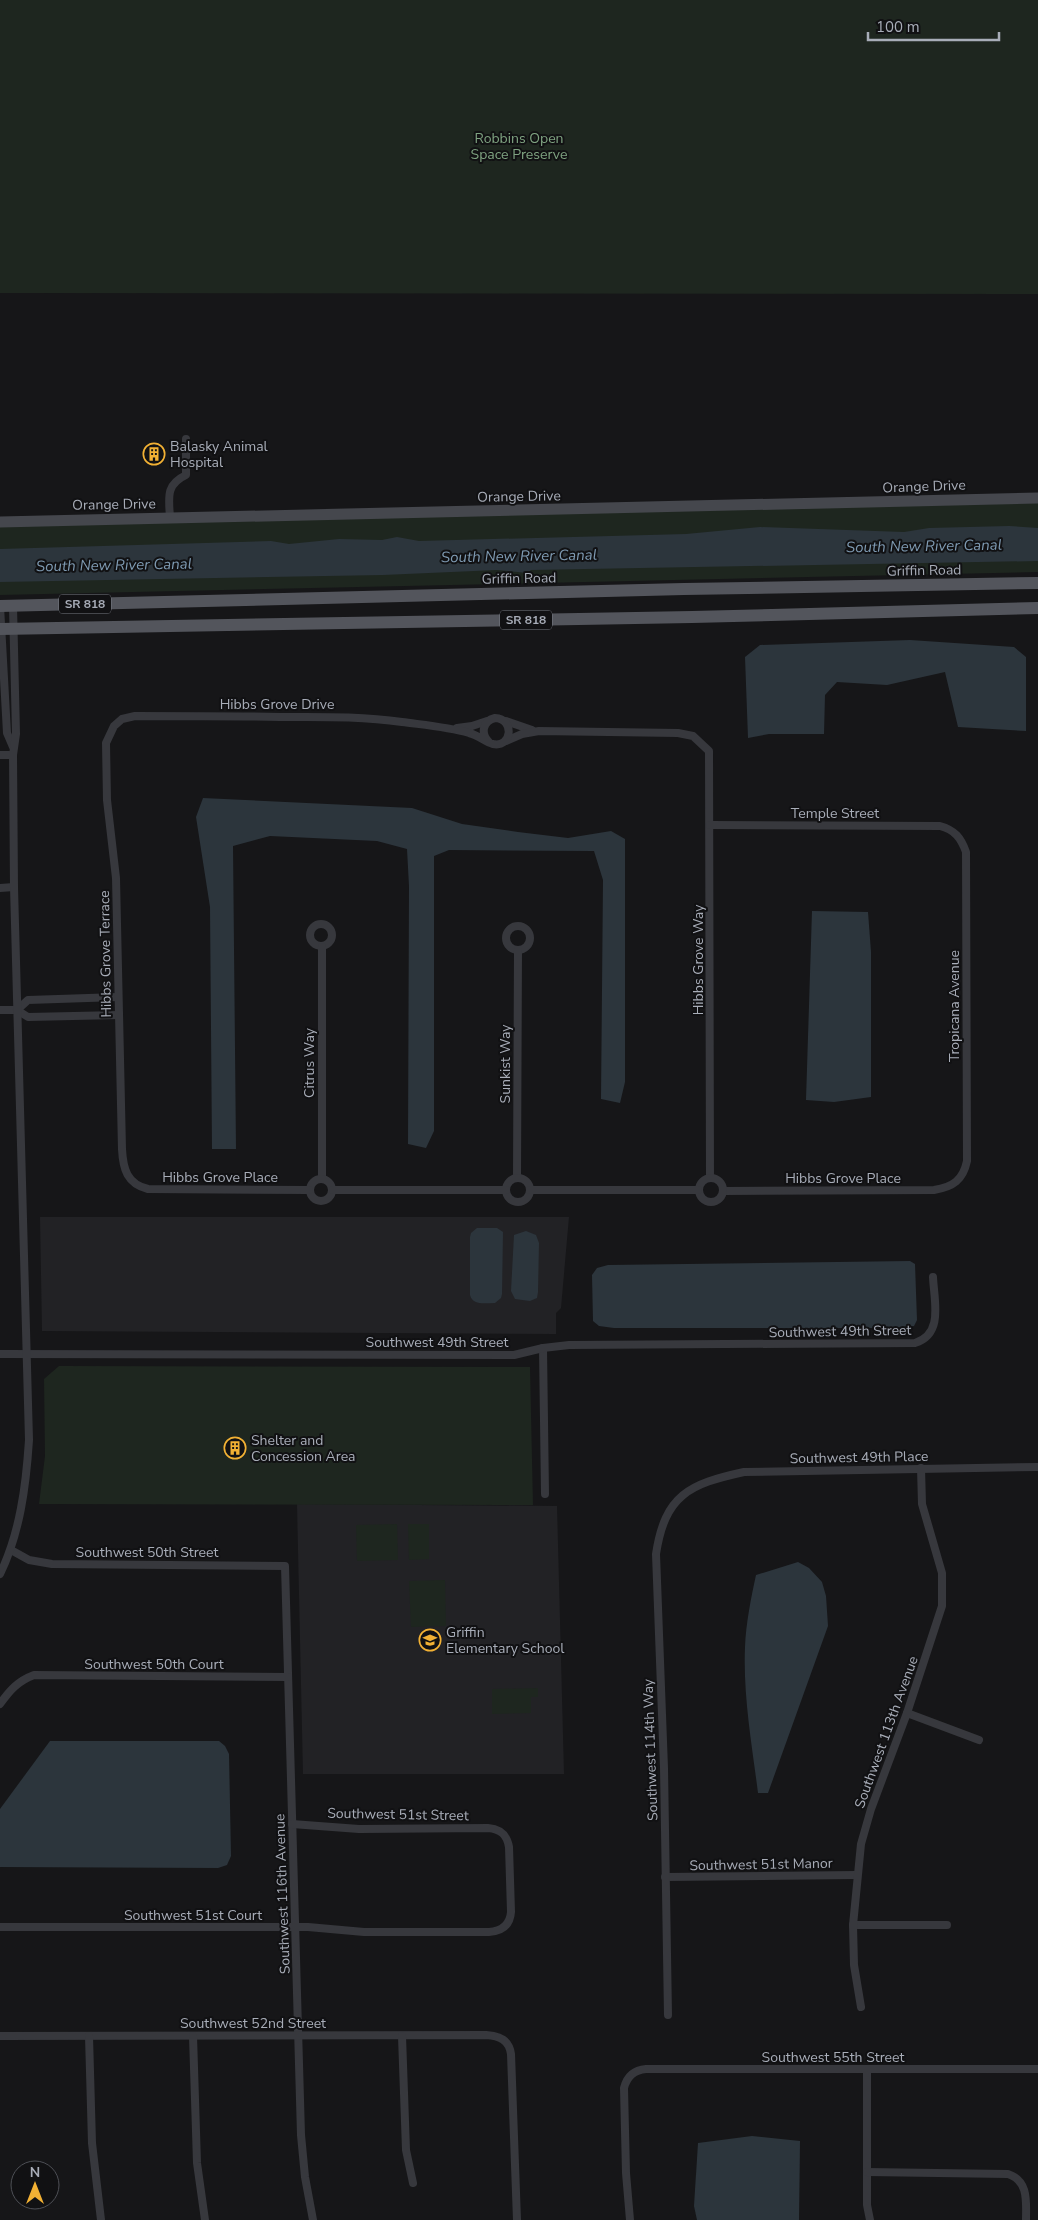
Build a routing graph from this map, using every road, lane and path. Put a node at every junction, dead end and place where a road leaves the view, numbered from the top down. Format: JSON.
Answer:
{"nodes":[{"id":1,"x":186,"y":439,"type":"dead end"},
{"id":2,"x":1038,"y":498,"type":"edge"},
{"id":3,"x":170,"y":518,"type":"junction"},
{"id":4,"x":0,"y":522,"type":"edge"},
{"id":5,"x":1038,"y":583,"type":"edge"},
{"id":6,"x":6,"y":606,"type":"edge"},
{"id":7,"x":1037,"y":607,"type":"edge"},
{"id":8,"x":5,"y":629,"type":"edge"},
{"id":9,"x":489,"y":720,"type":"junction"},
{"id":10,"x":504,"y":721,"type":"junction"},
{"id":11,"x":114,"y":726,"type":"joint"},
{"id":12,"x":443,"y":728,"type":"junction"},
{"id":13,"x":539,"y":732,"type":"junction"},
{"id":14,"x":505,"y":741,"type":"junction"},
{"id":15,"x":488,"y":742,"type":"junction"},
{"id":16,"x":13,"y":751,"type":"junction"},
{"id":17,"x":0,"y":755,"type":"edge"},
{"id":18,"x":710,"y":825,"type":"junction"},
{"id":19,"x":957,"y":834,"type":"joint"},
{"id":20,"x":0,"y":888,"type":"edge"},
{"id":21,"x":14,"y":888,"type":"junction"},
{"id":22,"x":322,"y":947,"type":"dead end"},
{"id":23,"x":518,"y":950,"type":"dead end"},
{"id":24,"x":118,"y":997,"type":"junction"},
{"id":25,"x":0,"y":1010,"type":"edge"},
{"id":26,"x":17,"y":1010,"type":"junction"},
{"id":27,"x":119,"y":1015,"type":"junction"},
{"id":28,"x":322,"y":1178,"type":"junction"},
{"id":29,"x":517,"y":1178,"type":"junction"},
{"id":30,"x":710,"y":1178,"type":"junction"},
{"id":31,"x":960,"y":1179,"type":"joint"},
{"id":32,"x":133,"y":1182,"type":"joint"},
{"id":33,"x":309,"y":1190,"type":"junction"},
{"id":34,"x":332,"y":1190,"type":"junction"},
{"id":35,"x":506,"y":1190,"type":"junction"},
{"id":36,"x":530,"y":1190,"type":"junction"},
{"id":37,"x":698,"y":1190,"type":"junction"},
{"id":38,"x":723,"y":1190,"type":"junction"},
{"id":39,"x":933,"y":1277,"type":"dead end"},
{"id":40,"x":543,"y":1348,"type":"junction"},
{"id":41,"x":0,"y":1354,"type":"edge"},
{"id":42,"x":27,"y":1354,"type":"junction"},
{"id":43,"x":921,"y":1468,"type":"junction"},
{"id":44,"x":1038,"y":1468,"type":"edge"},
{"id":45,"x":685,"y":1492,"type":"joint"},
{"id":46,"x":545,"y":1494,"type":"dead end"},
{"id":47,"x":11,"y":1550,"type":"junction"},
{"id":48,"x":285,"y":1566,"type":"joint"},
{"id":49,"x":0,"y":1574,"type":"edge"},
{"id":50,"x":288,"y":1677,"type":"junction"},
{"id":51,"x":0,"y":1704,"type":"edge"},
{"id":52,"x":907,"y":1713,"type":"junction"},
{"id":53,"x":979,"y":1740,"type":"dead end"},
{"id":54,"x":292,"y":1824,"type":"junction"},
{"id":55,"x":856,"y":1875,"type":"junction"},
{"id":56,"x":665,"y":1877,"type":"junction"},
{"id":57,"x":853,"y":1925,"type":"junction"},
{"id":58,"x":946,"y":1925,"type":"dead end"},
{"id":59,"x":505,"y":1926,"type":"joint"},
{"id":60,"x":0,"y":1927,"type":"edge"},
{"id":61,"x":294,"y":1927,"type":"junction"},
{"id":62,"x":860,"y":2007,"type":"dead end"},
{"id":63,"x":668,"y":2015,"type":"dead end"},
{"id":64,"x":299,"y":2035,"type":"junction"},
{"id":65,"x":0,"y":2036,"type":"edge"},
{"id":66,"x":89,"y":2036,"type":"junction"},
{"id":67,"x":193,"y":2036,"type":"junction"},
{"id":68,"x":402,"y":2036,"type":"junction"},
{"id":69,"x":1038,"y":2069,"type":"edge"},
{"id":70,"x":867,"y":2070,"type":"junction"},
{"id":71,"x":867,"y":2172,"type":"junction"},
{"id":72,"x":413,"y":2184,"type":"dead end"},
{"id":73,"x":101,"y":2220,"type":"edge"},
{"id":74,"x":205,"y":2220,"type":"edge"},
{"id":75,"x":314,"y":2220,"type":"edge"},
{"id":76,"x":517,"y":2220,"type":"edge"},
{"id":77,"x":630,"y":2220,"type":"edge"},
{"id":78,"x":870,"y":2220,"type":"edge"},
{"id":79,"x":1026,"y":2220,"type":"edge"}],
"edges":[{"from":1,"to":3,"type":"street"},
{"from":2,"to":3,"type":"street","name":"Orange Drive"},
{"from":3,"to":4,"type":"street","name":"Orange Drive"},
{"from":5,"to":6,"type":"main road","name":"Griffin Road","number":"SR 818"},
{"from":6,"to":8,"type":"street"},
{"from":6,"to":8,"type":"street"},
{"from":7,"to":8,"type":"main road","number":"SR 818"},
{"from":8,"to":16,"type":"street"},
{"from":8,"to":16,"type":"street"},
{"from":9,"to":10,"type":"street"},
{"from":9,"to":12,"type":"street","name":"Hibbs Grove Drive"},
{"from":9,"to":15,"type":"street"},
{"from":10,"to":13,"type":"street"},
{"from":10,"to":14,"type":"street"},
{"from":11,"to":12,"type":"street","name":"Hibbs Grove Drive"},
{"from":11,"to":24,"type":"street","name":"Hibbs Grove Terrace"},
{"from":12,"to":15,"type":"street","name":"Hibbs Grove Drive"},
{"from":13,"to":14,"type":"street"},
{"from":13,"to":18,"type":"street","name":"Hibbs Grove Way"},
{"from":14,"to":15,"type":"street"},
{"from":16,"to":17,"type":"street"},
{"from":16,"to":21,"type":"street"},
{"from":18,"to":19,"type":"street","name":"Temple Street"},
{"from":18,"to":30,"type":"street","name":"Hibbs Grove Way"},
{"from":19,"to":31,"type":"street","name":"Tropicana Avenue"},
{"from":20,"to":21,"type":"street"},
{"from":21,"to":26,"type":"street"},
{"from":22,"to":28,"type":"street","name":"Citrus Way"},
{"from":23,"to":29,"type":"street","name":"Sunkist Way"},
{"from":24,"to":26,"type":"street"},
{"from":24,"to":27,"type":"street","name":"Hibbs Grove Terrace"},
{"from":25,"to":26,"type":"street"},
{"from":26,"to":27,"type":"street"},
{"from":26,"to":42,"type":"street"},
{"from":27,"to":32,"type":"street","name":"Hibbs Grove Terrace"},
{"from":28,"to":33,"type":"street"},
{"from":28,"to":34,"type":"street"},
{"from":29,"to":35,"type":"street"},
{"from":29,"to":36,"type":"street"},
{"from":30,"to":37,"type":"street"},
{"from":30,"to":38,"type":"street"},
{"from":31,"to":38,"type":"street","name":"Hibbs Grove Place"},
{"from":32,"to":33,"type":"street","name":"Hibbs Grove Place"},
{"from":33,"to":34,"type":"street"},
{"from":34,"to":35,"type":"street"},
{"from":35,"to":36,"type":"street"},
{"from":36,"to":37,"type":"street"},
{"from":37,"to":38,"type":"street"},
{"from":39,"to":40,"type":"street","name":"Southwest 49th Street"},
{"from":40,"to":42,"type":"street","name":"Southwest 49th Street"},
{"from":40,"to":46,"type":"street"},
{"from":41,"to":42,"type":"street","name":"Southwest 49th Street"},
{"from":42,"to":47,"type":"street"},
{"from":43,"to":44,"type":"street","name":"Southwest 49th Place"},
{"from":43,"to":45,"type":"street","name":"Southwest 49th Place"},
{"from":43,"to":52,"type":"street","name":"Southwest 113th Avenue"},
{"from":45,"to":56,"type":"street","name":"Southwest 114th Way"},
{"from":47,"to":48,"type":"street","name":"Southwest 50th Street"},
{"from":47,"to":49,"type":"street"},
{"from":48,"to":50,"type":"street","name":"Southwest 116th Avenue"},
{"from":50,"to":51,"type":"street","name":"Southwest 50th Court"},
{"from":50,"to":54,"type":"street","name":"Southwest 116th Avenue"},
{"from":52,"to":53,"type":"street"},
{"from":52,"to":55,"type":"street","name":"Southwest 113th Avenue"},
{"from":54,"to":59,"type":"street","name":"Southwest 51st Street"},
{"from":54,"to":61,"type":"street","name":"Southwest 116th Avenue"},
{"from":55,"to":56,"type":"street","name":"Southwest 51st Manor"},
{"from":55,"to":57,"type":"street","name":"Southwest 113th Avenue"},
{"from":56,"to":63,"type":"street","name":"Southwest 114th Way"},
{"from":57,"to":58,"type":"street"},
{"from":57,"to":62,"type":"street","name":"Southwest 113th Avenue"},
{"from":59,"to":61,"type":"street","name":"Southwest 51st Court"},
{"from":60,"to":61,"type":"street","name":"Southwest 51st Court"},
{"from":61,"to":64,"type":"street","name":"Southwest 116th Avenue"},
{"from":64,"to":67,"type":"street","name":"Southwest 52nd Street"},
{"from":64,"to":68,"type":"street","name":"Southwest 52nd Street"},
{"from":64,"to":75,"type":"street","name":"Southwest 116th Avenue"},
{"from":65,"to":66,"type":"street","name":"Southwest 52nd Street"},
{"from":66,"to":67,"type":"street","name":"Southwest 52nd Street"},
{"from":66,"to":73,"type":"street"},
{"from":67,"to":74,"type":"street"},
{"from":68,"to":72,"type":"street"},
{"from":68,"to":76,"type":"street","name":"Southwest 52nd Street"},
{"from":69,"to":70,"type":"street","name":"Southwest 55th Street"},
{"from":70,"to":71,"type":"street"},
{"from":70,"to":77,"type":"street","name":"Southwest 55th Street"},
{"from":71,"to":78,"type":"street"},
{"from":71,"to":79,"type":"street"}]}
